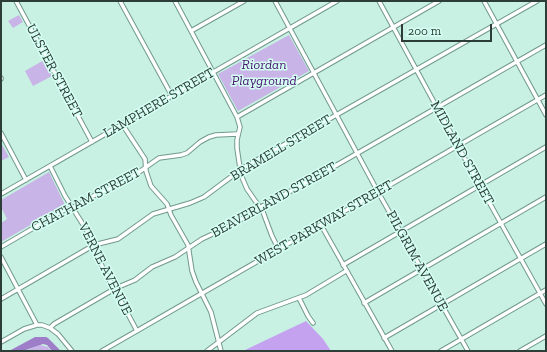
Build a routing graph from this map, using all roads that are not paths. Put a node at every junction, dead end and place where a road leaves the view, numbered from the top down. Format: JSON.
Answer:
{"nodes":[{"id":1,"x":16,"y":1,"type":"edge"},
{"id":2,"x":120,"y":1,"type":"edge"},
{"id":3,"x":175,"y":1,"type":"edge"},
{"id":4,"x":244,"y":1,"type":"edge"},
{"id":5,"x":275,"y":1,"type":"edge"},
{"id":6,"x":337,"y":1,"type":"edge"},
{"id":7,"x":379,"y":1,"type":"edge"},
{"id":8,"x":439,"y":1,"type":"edge"},
{"id":9,"x":484,"y":1,"type":"edge"},
{"id":10,"x":537,"y":1,"type":"edge"},
{"id":11,"x":496,"y":24,"type":"junction"},
{"id":12,"x":393,"y":27,"type":"junction"},
{"id":13,"x":290,"y":28,"type":"junction"},
{"id":14,"x":191,"y":31,"type":"junction"},
{"id":15,"x":546,"y":45,"type":"edge"},
{"id":16,"x":517,"y":62,"type":"junction"},
{"id":17,"x":416,"y":70,"type":"junction"},
{"id":18,"x":213,"y":72,"type":"junction"},
{"id":19,"x":314,"y":73,"type":"junction"},
{"id":20,"x":546,"y":95,"type":"edge"},
{"id":21,"x":172,"y":96,"type":"junction"},
{"id":22,"x":538,"y":100,"type":"junction"},
{"id":23,"x":436,"y":108,"type":"junction"},
{"id":24,"x":337,"y":115,"type":"junction"},
{"id":25,"x":546,"y":115,"type":"edge"},
{"id":26,"x":237,"y":117,"type":"junction"},
{"id":27,"x":122,"y":124,"type":"junction"},
{"id":28,"x":1,"y":133,"type":"edge"},
{"id":29,"x":237,"y":134,"type":"junction"},
{"id":30,"x":92,"y":142,"type":"junction"},
{"id":31,"x":458,"y":146,"type":"junction"},
{"id":32,"x":546,"y":147,"type":"edge"},
{"id":33,"x":357,"y":153,"type":"junction"},
{"id":34,"x":50,"y":166,"type":"junction"},
{"id":35,"x":146,"y":167,"type":"junction"},
{"id":36,"x":239,"y":170,"type":"junction"},
{"id":37,"x":26,"y":180,"type":"junction"},
{"id":38,"x":479,"y":186,"type":"junction"},
{"id":39,"x":378,"y":192,"type":"junction"},
{"id":40,"x":1,"y":194,"type":"edge"},
{"id":41,"x":546,"y":197,"type":"edge"},
{"id":42,"x":72,"y":207,"type":"junction"},
{"id":43,"x":260,"y":208,"type":"junction"},
{"id":44,"x":168,"y":209,"type":"junction"},
{"id":45,"x":501,"y":223,"type":"junction"},
{"id":46,"x":321,"y":225,"type":"junction"},
{"id":47,"x":401,"y":232,"type":"junction"},
{"id":48,"x":546,"y":244,"type":"edge"},
{"id":49,"x":94,"y":245,"type":"junction"},
{"id":50,"x":1,"y":247,"type":"edge"},
{"id":51,"x":188,"y":250,"type":"junction"},
{"id":52,"x":279,"y":250,"type":"junction"},
{"id":53,"x":1,"y":257,"type":"edge"},
{"id":54,"x":521,"y":259,"type":"junction"},
{"id":55,"x":343,"y":266,"type":"junction"},
{"id":56,"x":422,"y":269,"type":"junction"},
{"id":57,"x":346,"y":271,"type":"junction"},
{"id":58,"x":18,"y":289,"type":"junction"},
{"id":59,"x":115,"y":289,"type":"junction"},
{"id":60,"x":546,"y":290,"type":"edge"},
{"id":61,"x":202,"y":292,"type":"junction"},
{"id":62,"x":540,"y":294,"type":"junction"},
{"id":63,"x":299,"y":298,"type":"junction"},
{"id":64,"x":1,"y":299,"type":"edge"},
{"id":65,"x":364,"y":303,"type":"junction"},
{"id":66,"x":546,"y":304,"type":"edge"},
{"id":67,"x":442,"y":305,"type":"junction"},
{"id":68,"x":313,"y":323,"type":"dead end"},
{"id":69,"x":37,"y":325,"type":"junction"},
{"id":70,"x":50,"y":328,"type":"junction"},
{"id":71,"x":137,"y":331,"type":"junction"},
{"id":72,"x":546,"y":336,"type":"edge"},
{"id":73,"x":384,"y":338,"type":"junction"},
{"id":74,"x":461,"y":339,"type":"junction"},
{"id":75,"x":1,"y":342,"type":"edge"},
{"id":76,"x":218,"y":343,"type":"junction"},
{"id":77,"x":72,"y":351,"type":"edge"},
{"id":78,"x":102,"y":351,"type":"edge"},
{"id":79,"x":207,"y":351,"type":"edge"},
{"id":80,"x":221,"y":351,"type":"edge"},
{"id":81,"x":392,"y":351,"type":"edge"},
{"id":82,"x":440,"y":351,"type":"edge"},
{"id":83,"x":468,"y":351,"type":"edge"},
{"id":84,"x":520,"y":351,"type":"edge"}],
"edges":[{"from":1,"to":30,"type":"street","name":"ULSTER STREET"},
{"from":2,"to":21,"type":"street"},
{"from":3,"to":14,"type":"street"},
{"from":4,"to":14,"type":"street"},
{"from":5,"to":13,"type":"street","name":"PILGRIM AVENUE"},
{"from":6,"to":13,"type":"street","name":"LAMPHERE STREET"},
{"from":7,"to":12,"type":"street","name":"MIDLAND STREET"},
{"from":8,"to":12,"type":"street"},
{"from":9,"to":11,"type":"street"},
{"from":10,"to":11,"type":"street","name":"BRAMELL STREET"},
{"from":11,"to":16,"type":"street"},
{"from":11,"to":17,"type":"street","name":"BRAMELL STREET"},
{"from":12,"to":17,"type":"street","name":"MIDLAND STREET"},
{"from":12,"to":19,"type":"street"},
{"from":13,"to":18,"type":"street","name":"LAMPHERE STREET"},
{"from":13,"to":19,"type":"street","name":"PILGRIM AVENUE"},
{"from":14,"to":18,"type":"street"},
{"from":15,"to":16,"type":"street","name":"BEAVERLAND STREET"},
{"from":16,"to":22,"type":"street"},
{"from":16,"to":23,"type":"street","name":"BEAVERLAND STREET"},
{"from":17,"to":23,"type":"street","name":"MIDLAND STREET"},
{"from":17,"to":24,"type":"street","name":"BRAMELL STREET"},
{"from":18,"to":21,"type":"street","name":"LAMPHERE STREET"},
{"from":18,"to":26,"type":"street"},
{"from":19,"to":24,"type":"street","name":"PILGRIM AVENUE"},
{"from":19,"to":26,"type":"street"},
{"from":20,"to":22,"type":"street","name":"WEST PARKWAY STREET"},
{"from":21,"to":27,"type":"street","name":"LAMPHERE STREET"},
{"from":22,"to":25,"type":"street"},
{"from":22,"to":31,"type":"street","name":"WEST PARKWAY STREET"},
{"from":23,"to":31,"type":"street","name":"MIDLAND STREET"},
{"from":23,"to":33,"type":"street","name":"BEAVERLAND STREET"},
{"from":24,"to":33,"type":"street","name":"PILGRIM AVENUE"},
{"from":24,"to":36,"type":"street","name":"BRAMELL STREET"},
{"from":26,"to":29,"type":"street"},
{"from":27,"to":30,"type":"street","name":"LAMPHERE STREET"},
{"from":27,"to":35,"type":"street"},
{"from":28,"to":37,"type":"street"},
{"from":29,"to":35,"type":"street","name":"CHATHAM STREET"},
{"from":29,"to":36,"type":"street"},
{"from":30,"to":34,"type":"street","name":"LAMPHERE STREET"},
{"from":31,"to":38,"type":"street","name":"MIDLAND STREET"},
{"from":31,"to":39,"type":"street","name":"WEST PARKWAY STREET"},
{"from":32,"to":38,"type":"street"},
{"from":33,"to":39,"type":"street","name":"PILGRIM AVENUE"},
{"from":33,"to":43,"type":"street","name":"BEAVERLAND STREET"},
{"from":34,"to":37,"type":"street","name":"LAMPHERE STREET"},
{"from":34,"to":42,"type":"street","name":"VERNE AVENUE"},
{"from":35,"to":42,"type":"street","name":"CHATHAM STREET"},
{"from":35,"to":44,"type":"street"},
{"from":36,"to":43,"type":"street"},
{"from":36,"to":44,"type":"street","name":"BRAMELL STREET"},
{"from":37,"to":40,"type":"street","name":"LAMPHERE STREET"},
{"from":38,"to":45,"type":"street","name":"MIDLAND STREET"},
{"from":38,"to":47,"type":"street"},
{"from":39,"to":46,"type":"street","name":"WEST PARKWAY STREET"},
{"from":39,"to":47,"type":"street","name":"PILGRIM AVENUE"},
{"from":41,"to":45,"type":"street"},
{"from":42,"to":49,"type":"street","name":"VERNE AVENUE"},
{"from":42,"to":50,"type":"street","name":"CHATHAM STREET"},
{"from":43,"to":51,"type":"street","name":"BEAVERLAND STREET"},
{"from":43,"to":52,"type":"street"},
{"from":44,"to":49,"type":"street","name":"BRAMELL STREET"},
{"from":44,"to":51,"type":"street"},
{"from":45,"to":54,"type":"street","name":"MIDLAND STREET"},
{"from":45,"to":56,"type":"street"},
{"from":46,"to":52,"type":"street","name":"WEST PARKWAY STREET"},
{"from":46,"to":55,"type":"street"},
{"from":47,"to":55,"type":"street"},
{"from":47,"to":56,"type":"street","name":"PILGRIM AVENUE"},
{"from":48,"to":54,"type":"street"},
{"from":49,"to":58,"type":"street","name":"BRAMELL STREET"},
{"from":49,"to":59,"type":"street","name":"VERNE AVENUE"},
{"from":51,"to":59,"type":"street","name":"BEAVERLAND STREET"},
{"from":51,"to":61,"type":"street"},
{"from":52,"to":61,"type":"street","name":"WEST PARKWAY STREET"},
{"from":53,"to":58,"type":"street"},
{"from":54,"to":62,"type":"street","name":"MIDLAND STREET"},
{"from":54,"to":67,"type":"street"},
{"from":55,"to":57,"type":"street"},
{"from":56,"to":65,"type":"street"},
{"from":56,"to":67,"type":"street","name":"PILGRIM AVENUE"},
{"from":57,"to":63,"type":"street"},
{"from":57,"to":65,"type":"street"},
{"from":58,"to":64,"type":"street","name":"BRAMELL STREET"},
{"from":58,"to":69,"type":"street"},
{"from":59,"to":70,"type":"street","name":"BEAVERLAND STREET"},
{"from":59,"to":71,"type":"street","name":"VERNE AVENUE"},
{"from":60,"to":62,"type":"street"},
{"from":61,"to":71,"type":"street","name":"WEST PARKWAY STREET"},
{"from":61,"to":76,"type":"street"},
{"from":62,"to":66,"type":"street","name":"MIDLAND STREET"},
{"from":62,"to":74,"type":"street"},
{"from":63,"to":68,"type":"street"},
{"from":63,"to":76,"type":"street"},
{"from":65,"to":73,"type":"street"},
{"from":67,"to":73,"type":"street"},
{"from":67,"to":74,"type":"street","name":"PILGRIM AVENUE"},
{"from":69,"to":70,"type":"street"},
{"from":69,"to":75,"type":"street"},
{"from":70,"to":77,"type":"street"},
{"from":71,"to":78,"type":"street","name":"WEST PARKWAY STREET"},
{"from":72,"to":84,"type":"street"},
{"from":73,"to":81,"type":"street"},
{"from":74,"to":82,"type":"street"},
{"from":74,"to":83,"type":"street","name":"PILGRIM AVENUE"},
{"from":76,"to":79,"type":"street"},
{"from":76,"to":80,"type":"street"}]}
